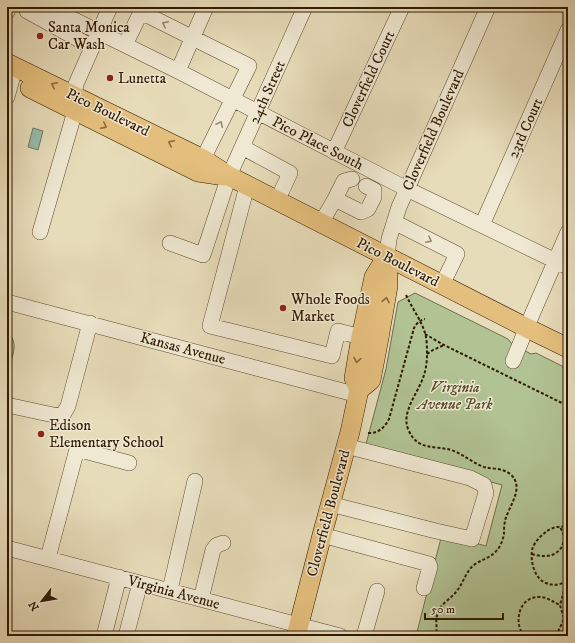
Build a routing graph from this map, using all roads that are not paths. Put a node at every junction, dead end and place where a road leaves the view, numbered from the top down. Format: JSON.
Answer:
{"nodes":[{"id":1,"x":9,"y":7,"type":"edge"},
{"id":2,"x":48,"y":7,"type":"edge"},
{"id":3,"x":110,"y":7,"type":"edge"},
{"id":4,"x":206,"y":7,"type":"edge"},
{"id":5,"x":305,"y":7,"type":"edge"},
{"id":6,"x":402,"y":7,"type":"edge"},
{"id":7,"x":488,"y":7,"type":"edge"},
{"id":8,"x":27,"y":11,"type":"dead end"},
{"id":9,"x":7,"y":12,"type":"edge"},
{"id":10,"x":568,"y":30,"type":"edge"},
{"id":11,"x":98,"y":32,"type":"junction"},
{"id":12,"x":193,"y":38,"type":"junction"},
{"id":13,"x":125,"y":45,"type":"junction"},
{"id":14,"x":92,"y":47,"type":"junction"},
{"id":15,"x":178,"y":71,"type":"junction"},
{"id":16,"x":9,"y":73,"type":"edge"},
{"id":17,"x":7,"y":97,"type":"edge"},
{"id":18,"x":233,"y":99,"type":"junction"},
{"id":19,"x":74,"y":103,"type":"junction"},
{"id":20,"x":258,"y":112,"type":"junction"},
{"id":21,"x":242,"y":147,"type":"junction"},
{"id":22,"x":334,"y":152,"type":"junction"},
{"id":23,"x":203,"y":159,"type":"junction"},
{"id":24,"x":229,"y":176,"type":"junction"},
{"id":25,"x":352,"y":178,"type":"dead end"},
{"id":26,"x":247,"y":186,"type":"junction"},
{"id":27,"x":366,"y":186,"type":"dead end"},
{"id":28,"x":407,"y":189,"type":"junction"},
{"id":29,"x":335,"y":199,"type":"junction"},
{"id":30,"x":277,"y":201,"type":"junction"},
{"id":31,"x":394,"y":222,"type":"junction"},
{"id":32,"x":321,"y":223,"type":"junction"},
{"id":33,"x":482,"y":225,"type":"junction"},
{"id":34,"x":40,"y":232,"type":"dead end"},
{"id":35,"x":568,"y":232,"type":"edge"},
{"id":36,"x":170,"y":243,"type":"dead end"},
{"id":37,"x":387,"y":256,"type":"junction"},
{"id":38,"x":561,"y":264,"type":"edge"},
{"id":39,"x":442,"y":285,"type":"junction"},
{"id":40,"x":7,"y":302,"type":"edge"},
{"id":41,"x":90,"y":324,"type":"junction"},
{"id":42,"x":527,"y":328,"type":"junction"},
{"id":43,"x":361,"y":336,"type":"junction"},
{"id":44,"x":568,"y":348,"type":"edge"},
{"id":45,"x":513,"y":362,"type":"dead end"},
{"id":46,"x":359,"y":392,"type":"junction"},
{"id":47,"x":7,"y":405,"type":"edge"},
{"id":48,"x":346,"y":446,"type":"junction"},
{"id":49,"x":129,"y":463,"type":"dead end"},
{"id":50,"x":195,"y":482,"type":"dead end"},
{"id":51,"x":330,"y":504,"type":"junction"},
{"id":52,"x":322,"y":535,"type":"junction"},
{"id":53,"x":223,"y":543,"type":"dead end"},
{"id":54,"x":7,"y":548,"type":"edge"},
{"id":55,"x":48,"y":558,"type":"junction"},
{"id":56,"x":119,"y":577,"type":"junction"},
{"id":57,"x":140,"y":582,"type":"junction"},
{"id":58,"x":424,"y":588,"type":"dead end"},
{"id":59,"x":170,"y":590,"type":"junction"},
{"id":60,"x":377,"y":591,"type":"dead end"},
{"id":61,"x":201,"y":599,"type":"junction"},
{"id":62,"x":298,"y":630,"type":"edge"},
{"id":63,"x":104,"y":636,"type":"edge"},
{"id":64,"x":126,"y":636,"type":"edge"},
{"id":65,"x":340,"y":636,"type":"edge"},
{"id":66,"x":364,"y":636,"type":"edge"}],
"edges":[{"from":1,"to":9,"type":"street"},
{"from":2,"to":11,"type":"street","name":"Pico Place South"},
{"from":3,"to":11,"type":"street"},
{"from":4,"to":12,"type":"street"},
{"from":5,"to":20,"type":"street","name":"24th Street"},
{"from":6,"to":22,"type":"street","name":"Cloverfield Court"},
{"from":7,"to":28,"type":"street","name":"Cloverfield Boulevard"},
{"from":8,"to":14,"type":"street"},
{"from":10,"to":33,"type":"street","name":"23rd Court"},
{"from":11,"to":13,"type":"street","name":"Pico Place South"},
{"from":11,"to":14,"type":"street"},
{"from":12,"to":13,"type":"street","one_way":true},
{"from":12,"to":15,"type":"street"},
{"from":12,"to":18,"type":"street"},
{"from":13,"to":15,"type":"street","name":"Pico Place South"},
{"from":14,"to":19,"type":"street"},
{"from":15,"to":18,"type":"street","name":"Pico Place South"},
{"from":16,"to":17,"type":"street"},
{"from":16,"to":19,"type":"main road","name":"Pico Boulevard"},
{"from":18,"to":20,"type":"street","name":"Pico Place South"},
{"from":23,"to":18,"type":"street","one_way":true},
{"from":23,"to":19,"type":"main road","name":"Pico Boulevard","one_way":true},
{"from":19,"to":24,"type":"main road","name":"Pico Boulevard","one_way":true},
{"from":19,"to":34,"type":"street"},
{"from":20,"to":21,"type":"street","name":"24th Street"},
{"from":20,"to":22,"type":"street","name":"Pico Place South"},
{"from":21,"to":24,"type":"street","name":"24th Street"},
{"from":21,"to":30,"type":"street"},
{"from":22,"to":28,"type":"street","name":"Pico Place South"},
{"from":23,"to":24,"type":"main road","name":"Pico Boulevard"},
{"from":24,"to":26,"type":"main road","name":"Pico Boulevard"},
{"from":24,"to":36,"type":"street","name":"24th Street"},
{"from":25,"to":29,"type":"street"},
{"from":26,"to":30,"type":"main road","name":"Pico Boulevard"},
{"from":26,"to":43,"type":"street"},
{"from":27,"to":29,"type":"street"},
{"from":28,"to":31,"type":"street","name":"Cloverfield Boulevard"},
{"from":28,"to":33,"type":"street","name":"Pico Place South"},
{"from":29,"to":32,"type":"street"},
{"from":30,"to":32,"type":"main road","name":"Pico Boulevard"},
{"from":31,"to":37,"type":"street","name":"Cloverfield Boulevard"},
{"from":31,"to":39,"type":"street","one_way":true},
{"from":32,"to":37,"type":"main road","name":"Pico Boulevard"},
{"from":33,"to":38,"type":"street","name":"Pico Place South"},
{"from":35,"to":38,"type":"street"},
{"from":37,"to":39,"type":"main road","name":"Pico Boulevard"},
{"from":37,"to":43,"type":"main road","name":"Cloverfield Boulevard"},
{"from":46,"to":37,"type":"main road","name":"Cloverfield Boulevard","one_way":true},
{"from":38,"to":42,"type":"street"},
{"from":39,"to":42,"type":"main road","name":"Pico Boulevard"},
{"from":40,"to":41,"type":"street","name":"Kansas Avenue"},
{"from":41,"to":46,"type":"street","name":"Kansas Avenue"},
{"from":41,"to":47,"type":"street"},
{"from":42,"to":44,"type":"main road","name":"Pico Boulevard"},
{"from":42,"to":45,"type":"street"},
{"from":43,"to":46,"type":"main road","name":"Cloverfield Boulevard","one_way":true},
{"from":46,"to":48,"type":"main road","name":"Cloverfield Boulevard"},
{"from":48,"to":51,"type":"main road","name":"Cloverfield Boulevard"},
{"from":48,"to":51,"type":"street"},
{"from":49,"to":55,"type":"street"},
{"from":50,"to":59,"type":"street"},
{"from":51,"to":52,"type":"main road","name":"Cloverfield Boulevard"},
{"from":52,"to":58,"type":"street"},
{"from":52,"to":62,"type":"main road","name":"Cloverfield Boulevard"},
{"from":53,"to":61,"type":"street"},
{"from":54,"to":55,"type":"street","name":"Virginia Avenue"},
{"from":55,"to":56,"type":"street","name":"Virginia Avenue"},
{"from":56,"to":57,"type":"street","name":"Virginia Avenue"},
{"from":56,"to":63,"type":"street"},
{"from":57,"to":59,"type":"street","name":"Virginia Avenue"},
{"from":57,"to":64,"type":"street"},
{"from":59,"to":61,"type":"street","name":"Virginia Avenue"},
{"from":60,"to":66,"type":"street"},
{"from":61,"to":62,"type":"street","name":"Virginia Avenue"},
{"from":62,"to":65,"type":"street","name":"Virginia Avenue"}]}
